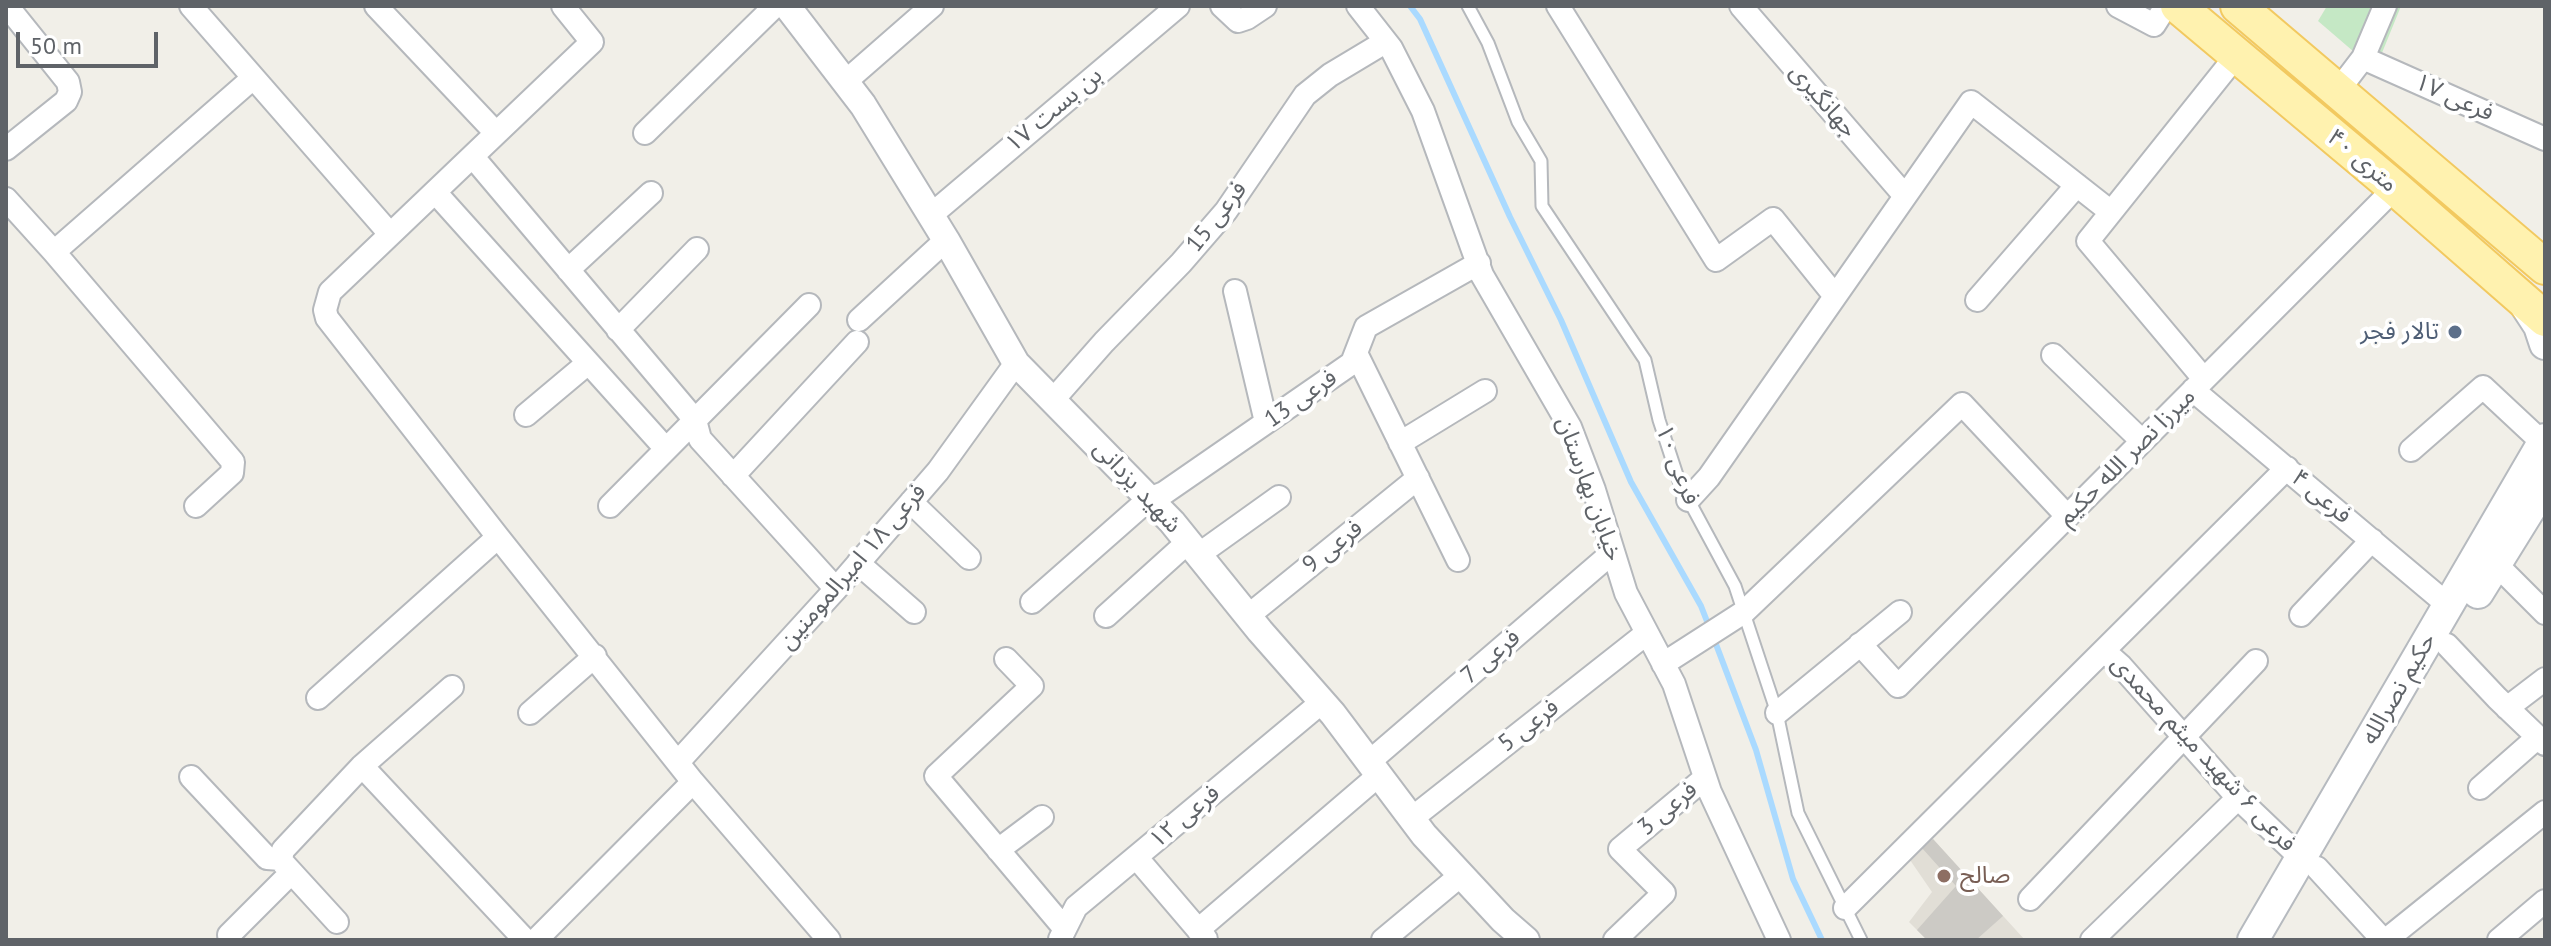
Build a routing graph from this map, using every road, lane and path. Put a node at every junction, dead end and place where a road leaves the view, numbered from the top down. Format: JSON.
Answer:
{"nodes":[{"id":1,"x":7,"y":6,"type":"edge"},
{"id":2,"x":191,"y":6,"type":"edge"},
{"id":3,"x":376,"y":6,"type":"edge"},
{"id":4,"x":563,"y":6,"type":"edge"},
{"id":5,"x":775,"y":6,"type":"edge"},
{"id":6,"x":787,"y":6,"type":"edge"},
{"id":7,"x":932,"y":6,"type":"edge"},
{"id":8,"x":1178,"y":6,"type":"edge"},
{"id":9,"x":1222,"y":6,"type":"edge"},
{"id":10,"x":1265,"y":6,"type":"edge"},
{"id":11,"x":1358,"y":6,"type":"edge"},
{"id":12,"x":1468,"y":6,"type":"edge"},
{"id":13,"x":1558,"y":6,"type":"edge"},
{"id":14,"x":1741,"y":6,"type":"edge"},
{"id":15,"x":2118,"y":6,"type":"edge"},
{"id":16,"x":2166,"y":6,"type":"edge"},
{"id":17,"x":2178,"y":6,"type":"edge"},
{"id":18,"x":2238,"y":6,"type":"edge"},
{"id":19,"x":2385,"y":6,"type":"edge"},
{"id":20,"x":1385,"y":42,"type":"junction"},
{"id":21,"x":2236,"y":56,"type":"junction"},
{"id":22,"x":2363,"y":58,"type":"junction"},
{"id":23,"x":253,"y":78,"type":"junction"},
{"id":24,"x":845,"y":82,"type":"junction"},
{"id":25,"x":2337,"y":92,"type":"junction"},
{"id":26,"x":496,"y":133,"type":"junction"},
{"id":27,"x":645,"y":133,"type":"dead end"},
{"id":28,"x":2545,"y":139,"type":"edge"},
{"id":29,"x":6,"y":149,"type":"edge"},
{"id":30,"x":473,"y":157,"type":"junction"},
{"id":31,"x":2077,"y":185,"type":"junction"},
{"id":32,"x":2395,"y":188,"type":"junction"},
{"id":33,"x":435,"y":192,"type":"junction"},
{"id":34,"x":651,"y":193,"type":"dead end"},
{"id":35,"x":1905,"y":196,"type":"junction"},
{"id":36,"x":6,"y":199,"type":"edge"},
{"id":37,"x":2111,"y":212,"type":"junction"},
{"id":38,"x":931,"y":215,"type":"junction"},
{"id":39,"x":390,"y":234,"type":"junction"},
{"id":40,"x":946,"y":240,"type":"junction"},
{"id":41,"x":697,"y":249,"type":"dead end"},
{"id":42,"x":54,"y":252,"type":"junction"},
{"id":43,"x":1479,"y":263,"type":"junction"},
{"id":44,"x":2545,"y":267,"type":"edge"},
{"id":45,"x":568,"y":270,"type":"junction"},
{"id":46,"x":1235,"y":291,"type":"dead end"},
{"id":47,"x":1835,"y":296,"type":"junction"},
{"id":48,"x":1977,"y":300,"type":"dead end"},
{"id":49,"x":809,"y":305,"type":"dead end"},
{"id":50,"x":2533,"y":308,"type":"edge"},
{"id":51,"x":618,"y":330,"type":"junction"},
{"id":52,"x":2545,"y":344,"type":"edge"},
{"id":53,"x":1356,"y":353,"type":"junction"},
{"id":54,"x":2053,"y":355,"type":"dead end"},
{"id":55,"x":588,"y":363,"type":"junction"},
{"id":56,"x":1016,"y":363,"type":"junction"},
{"id":57,"x":2199,"y":384,"type":"junction"},
{"id":58,"x":1485,"y":391,"type":"dead end"},
{"id":59,"x":1052,"y":401,"type":"junction"},
{"id":60,"x":526,"y":415,"type":"dead end"},
{"id":61,"x":695,"y":420,"type":"junction"},
{"id":62,"x":1266,"y":422,"type":"junction"},
{"id":63,"x":2544,"y":437,"type":"edge"},
{"id":64,"x":2142,"y":441,"type":"junction"},
{"id":65,"x":1400,"y":443,"type":"junction"},
{"id":66,"x":666,"y":449,"type":"junction"},
{"id":67,"x":2411,"y":450,"type":"dead end"},
{"id":68,"x":2287,"y":468,"type":"junction"},
{"id":69,"x":733,"y":476,"type":"junction"},
{"id":70,"x":1418,"y":478,"type":"junction"},
{"id":71,"x":2545,"y":485,"type":"edge"},
{"id":72,"x":1279,"y":497,"type":"dead end"},
{"id":73,"x":1149,"y":499,"type":"junction"},
{"id":74,"x":1688,"y":500,"type":"junction"},
{"id":75,"x":911,"y":502,"type":"junction"},
{"id":76,"x":196,"y":506,"type":"dead end"},
{"id":77,"x":610,"y":506,"type":"dead end"},
{"id":78,"x":2067,"y":516,"type":"junction"},
{"id":79,"x":498,"y":537,"type":"junction"},
{"id":80,"x":2372,"y":540,"type":"junction"},
{"id":81,"x":1193,"y":548,"type":"junction"},
{"id":82,"x":1613,"y":552,"type":"junction"},
{"id":83,"x":969,"y":558,"type":"dead end"},
{"id":84,"x":1458,"y":560,"type":"dead end"},
{"id":85,"x":858,"y":563,"type":"junction"},
{"id":86,"x":2496,"y":564,"type":"junction"},
{"id":87,"x":836,"y":589,"type":"junction"},
{"id":88,"x":1032,"y":602,"type":"dead end"},
{"id":89,"x":2448,"y":605,"type":"junction"},
{"id":90,"x":914,"y":612,"type":"dead end"},
{"id":91,"x":1900,"y":612,"type":"dead end"},
{"id":92,"x":2545,"y":613,"type":"edge"},
{"id":93,"x":1739,"y":615,"type":"junction"},
{"id":94,"x":2301,"y":615,"type":"dead end"},
{"id":95,"x":1106,"y":616,"type":"dead end"},
{"id":96,"x":1248,"y":616,"type":"junction"},
{"id":97,"x":1647,"y":633,"type":"junction"},
{"id":98,"x":1860,"y":644,"type":"junction"},
{"id":99,"x":2447,"y":645,"type":"junction"},
{"id":100,"x":2104,"y":651,"type":"junction"},
{"id":101,"x":595,"y":656,"type":"junction"},
{"id":102,"x":1672,"y":658,"type":"junction"},
{"id":103,"x":1006,"y":659,"type":"dead end"},
{"id":104,"x":2256,"y":661,"type":"dead end"},
{"id":105,"x":2545,"y":679,"type":"edge"},
{"id":106,"x":452,"y":687,"type":"dead end"},
{"id":107,"x":318,"y":698,"type":"dead end"},
{"id":108,"x":1322,"y":702,"type":"junction"},
{"id":109,"x":2507,"y":708,"type":"junction"},
{"id":110,"x":530,"y":713,"type":"dead end"},
{"id":111,"x":1777,"y":713,"type":"junction"},
{"id":112,"x":2184,"y":737,"type":"junction"},
{"id":113,"x":2542,"y":740,"type":"edge"},
{"id":114,"x":679,"y":761,"type":"junction"},
{"id":115,"x":362,"y":766,"type":"junction"},
{"id":116,"x":1374,"y":769,"type":"junction"},
{"id":117,"x":191,"y":777,"type":"dead end"},
{"id":118,"x":1705,"y":778,"type":"junction"},
{"id":119,"x":693,"y":782,"type":"junction"},
{"id":120,"x":2480,"y":788,"type":"dead end"},
{"id":121,"x":2238,"y":798,"type":"junction"},
{"id":122,"x":2545,"y":812,"type":"edge"},
{"id":123,"x":1042,"y":817,"type":"dead end"},
{"id":124,"x":1411,"y":819,"type":"junction"},
{"id":125,"x":998,"y":850,"type":"junction"},
{"id":126,"x":1136,"y":857,"type":"junction"},
{"id":127,"x":2309,"y":863,"type":"junction"},
{"id":128,"x":286,"y":866,"type":"junction"},
{"id":129,"x":1461,"y":875,"type":"junction"},
{"id":130,"x":2030,"y":899,"type":"dead end"},
{"id":131,"x":2545,"y":901,"type":"edge"},
{"id":132,"x":1845,"y":908,"type":"junction"},
{"id":133,"x":337,"y":922,"type":"dead end"},
{"id":134,"x":229,"y":935,"type":"dead end"},
{"id":135,"x":1062,"y":935,"type":"edge"},
{"id":136,"x":1202,"y":935,"type":"edge"},
{"id":137,"x":525,"y":940,"type":"edge"},
{"id":138,"x":536,"y":940,"type":"edge"},
{"id":139,"x":829,"y":940,"type":"edge"},
{"id":140,"x":1383,"y":940,"type":"edge"},
{"id":141,"x":1526,"y":940,"type":"edge"},
{"id":142,"x":1615,"y":940,"type":"edge"},
{"id":143,"x":1779,"y":940,"type":"edge"},
{"id":144,"x":1861,"y":940,"type":"edge"},
{"id":145,"x":2092,"y":940,"type":"edge"},
{"id":146,"x":2253,"y":940,"type":"edge"},
{"id":147,"x":2275,"y":940,"type":"edge"},
{"id":148,"x":2384,"y":940,"type":"edge"},
{"id":149,"x":2499,"y":940,"type":"edge"}],
"edges":[{"from":1,"to":29,"type":"street"},
{"from":2,"to":23,"type":"street"},
{"from":3,"to":26,"type":"street"},
{"from":4,"to":26,"type":"street"},
{"from":5,"to":27,"type":"street"},
{"from":6,"to":24,"type":"street","name":"شهید یزدانی"},
{"from":7,"to":24,"type":"street"},
{"from":8,"to":38,"type":"street","name":"بن بست ۱۷"},
{"from":9,"to":10,"type":"street"},
{"from":11,"to":20,"type":"street","name":"خیابان بهارستان"},
{"from":12,"to":74,"type":"lane","name":"فرعی ۱۰"},
{"from":13,"to":47,"type":"street"},
{"from":14,"to":35,"type":"street","name":"جهانگیری"},
{"from":15,"to":16,"type":"street"},
{"from":17,"to":21,"type":"main road","name":"۴۰ متری"},
{"from":18,"to":25,"type":"main road","name":"۴۰ متری"},
{"from":19,"to":22,"type":"street"},
{"from":20,"to":43,"type":"street","name":"خیابان بهارستان"},
{"from":20,"to":59,"type":"street","name":"فرعی 15"},
{"from":21,"to":32,"type":"main road","name":"۴۰ متری"},
{"from":21,"to":37,"type":"street"},
{"from":22,"to":25,"type":"street"},
{"from":22,"to":28,"type":"street","name":"فرعی ۱۷"},
{"from":23,"to":39,"type":"street"},
{"from":23,"to":42,"type":"street"},
{"from":24,"to":38,"type":"street","name":"شهید یزدانی"},
{"from":25,"to":44,"type":"main road","name":"۴۰ متری"},
{"from":26,"to":30,"type":"street"},
{"from":30,"to":33,"type":"street"},
{"from":30,"to":45,"type":"street"},
{"from":31,"to":35,"type":"street"},
{"from":31,"to":37,"type":"street"},
{"from":31,"to":48,"type":"street"},
{"from":32,"to":50,"type":"main road","name":"۴۰ متری"},
{"from":32,"to":57,"type":"street","name":"میرزا نصر الله حکیم"},
{"from":33,"to":39,"type":"street"},
{"from":33,"to":55,"type":"street"},
{"from":34,"to":45,"type":"street"},
{"from":35,"to":47,"type":"street"},
{"from":36,"to":42,"type":"street"},
{"from":37,"to":57,"type":"street","name":"فرعی ۴"},
{"from":38,"to":40,"type":"street","name":"شهید یزدانی"},
{"from":39,"to":79,"type":"street"},
{"from":40,"to":56,"type":"street","name":"شهید یزدانی"},
{"from":40,"to":69,"type":"street"},
{"from":41,"to":51,"type":"street"},
{"from":42,"to":76,"type":"street"},
{"from":43,"to":53,"type":"street","name":"فرعی 13"},
{"from":43,"to":82,"type":"street","name":"خیابان بهارستان"},
{"from":45,"to":51,"type":"street"},
{"from":46,"to":62,"type":"street"},
{"from":47,"to":74,"type":"street"},
{"from":49,"to":61,"type":"street"},
{"from":50,"to":52,"type":"main road"},
{"from":51,"to":61,"type":"street"},
{"from":53,"to":62,"type":"street","name":"فرعی 13"},
{"from":53,"to":65,"type":"street"},
{"from":54,"to":64,"type":"street"},
{"from":55,"to":60,"type":"street"},
{"from":55,"to":66,"type":"street"},
{"from":56,"to":59,"type":"street","name":"شهید یزدانی"},
{"from":56,"to":75,"type":"street","name":"فرعی ۱۸ امیرالمومنین"},
{"from":57,"to":64,"type":"street","name":"میرزا نصر الله حکیم"},
{"from":57,"to":68,"type":"street","name":"فرعی ۴"},
{"from":58,"to":65,"type":"street"},
{"from":59,"to":73,"type":"street","name":"شهید یزدانی"},
{"from":61,"to":66,"type":"street"},
{"from":61,"to":69,"type":"street"},
{"from":62,"to":73,"type":"street","name":"فرعی 13"},
{"from":63,"to":67,"type":"street"},
{"from":63,"to":89,"type":"main road","name":"حکیم نصرالله"},
{"from":64,"to":78,"type":"street","name":"میرزا نصر الله حکیم"},
{"from":65,"to":70,"type":"street"},
{"from":66,"to":77,"type":"street"},
{"from":68,"to":80,"type":"street","name":"فرعی ۴"},
{"from":68,"to":100,"type":"street"},
{"from":69,"to":87,"type":"street"},
{"from":70,"to":84,"type":"street"},
{"from":70,"to":96,"type":"street","name":"فرعی 9"},
{"from":71,"to":86,"type":"main road","name":"حکیم نصرالله"},
{"from":72,"to":81,"type":"street"},
{"from":73,"to":81,"type":"street","name":"شهید یزدانی"},
{"from":73,"to":88,"type":"street","name":"فرعی 13"},
{"from":74,"to":93,"type":"lane","name":"فرعی ۱۰"},
{"from":75,"to":83,"type":"street"},
{"from":75,"to":85,"type":"street","name":"فرعی ۱۸ امیرالمومنین"},
{"from":78,"to":93,"type":"street"},
{"from":78,"to":98,"type":"street","name":"میرزا نصر الله حکیم"},
{"from":79,"to":101,"type":"street"},
{"from":79,"to":107,"type":"street"},
{"from":80,"to":89,"type":"street","name":"فرعی ۴"},
{"from":80,"to":94,"type":"street"},
{"from":81,"to":95,"type":"street"},
{"from":81,"to":96,"type":"street","name":"شهید یزدانی"},
{"from":82,"to":97,"type":"street","name":"خیابان بهارستان"},
{"from":82,"to":116,"type":"street","name":"فرعی 7"},
{"from":85,"to":87,"type":"street","name":"فرعی ۱۸ امیرالمومنین"},
{"from":85,"to":90,"type":"street"},
{"from":86,"to":92,"type":"street"},
{"from":86,"to":99,"type":"main road","name":"حکیم نصرالله"},
{"from":87,"to":114,"type":"street","name":"فرعی ۱۸ امیرالمومنین"},
{"from":89,"to":127,"type":"main road","name":"حکیم نصرالله"},
{"from":91,"to":98,"type":"street"},
{"from":93,"to":102,"type":"street"},
{"from":93,"to":111,"type":"lane","name":"فرعی ۱۰"},
{"from":96,"to":108,"type":"street","name":"شهید یزدانی"},
{"from":97,"to":102,"type":"street","name":"خیابان بهارستان"},
{"from":97,"to":124,"type":"street","name":"فرعی 5"},
{"from":98,"to":111,"type":"street"},
{"from":99,"to":109,"type":"street"},
{"from":99,"to":127,"type":"main road","name":"حکیم نصرالله"},
{"from":100,"to":112,"type":"street","name":"فرعی ۶ شهید میثم محمدی"},
{"from":100,"to":132,"type":"street"},
{"from":101,"to":110,"type":"street"},
{"from":101,"to":114,"type":"street"},
{"from":102,"to":118,"type":"street","name":"خیابان بهارستان"},
{"from":103,"to":125,"type":"street"},
{"from":104,"to":112,"type":"street"},
{"from":105,"to":109,"type":"street"},
{"from":106,"to":115,"type":"street"},
{"from":108,"to":116,"type":"street","name":"شهید یزدانی"},
{"from":108,"to":126,"type":"street","name":"فرعی ۱۲"},
{"from":109,"to":113,"type":"street"},
{"from":111,"to":132,"type":"lane","name":"فرعی ۱۰"},
{"from":112,"to":121,"type":"street","name":"فرعی ۶ شهید میثم محمدی"},
{"from":112,"to":130,"type":"street"},
{"from":113,"to":120,"type":"street"},
{"from":114,"to":119,"type":"street"},
{"from":115,"to":128,"type":"street"},
{"from":115,"to":137,"type":"street"},
{"from":116,"to":124,"type":"street","name":"شهید یزدانی"},
{"from":116,"to":136,"type":"street"},
{"from":117,"to":128,"type":"street"},
{"from":118,"to":142,"type":"street","name":"فرعی 3"},
{"from":118,"to":143,"type":"street","name":"خیابان بهارستان"},
{"from":119,"to":138,"type":"street"},
{"from":119,"to":139,"type":"street"},
{"from":121,"to":127,"type":"street","name":"فرعی ۶ شهید میثم محمدی"},
{"from":121,"to":145,"type":"street"},
{"from":122,"to":148,"type":"street"},
{"from":123,"to":125,"type":"street"},
{"from":124,"to":129,"type":"street","name":"شهید یزدانی"},
{"from":125,"to":135,"type":"street"},
{"from":126,"to":135,"type":"street","name":"فرعی ۱۲"},
{"from":126,"to":136,"type":"street"},
{"from":127,"to":146,"type":"main road","name":"حکیم نصرالله"},
{"from":127,"to":147,"type":"main road","name":"حکیم نصرالله"},
{"from":127,"to":148,"type":"street","name":"فرعی ۶ شهید میثم محمدی"},
{"from":128,"to":133,"type":"street"},
{"from":128,"to":134,"type":"street"},
{"from":129,"to":140,"type":"street"},
{"from":129,"to":141,"type":"street","name":"شهید یزدانی"},
{"from":131,"to":149,"type":"street"},
{"from":132,"to":144,"type":"lane","name":"فرعی ۱۰"}]}
